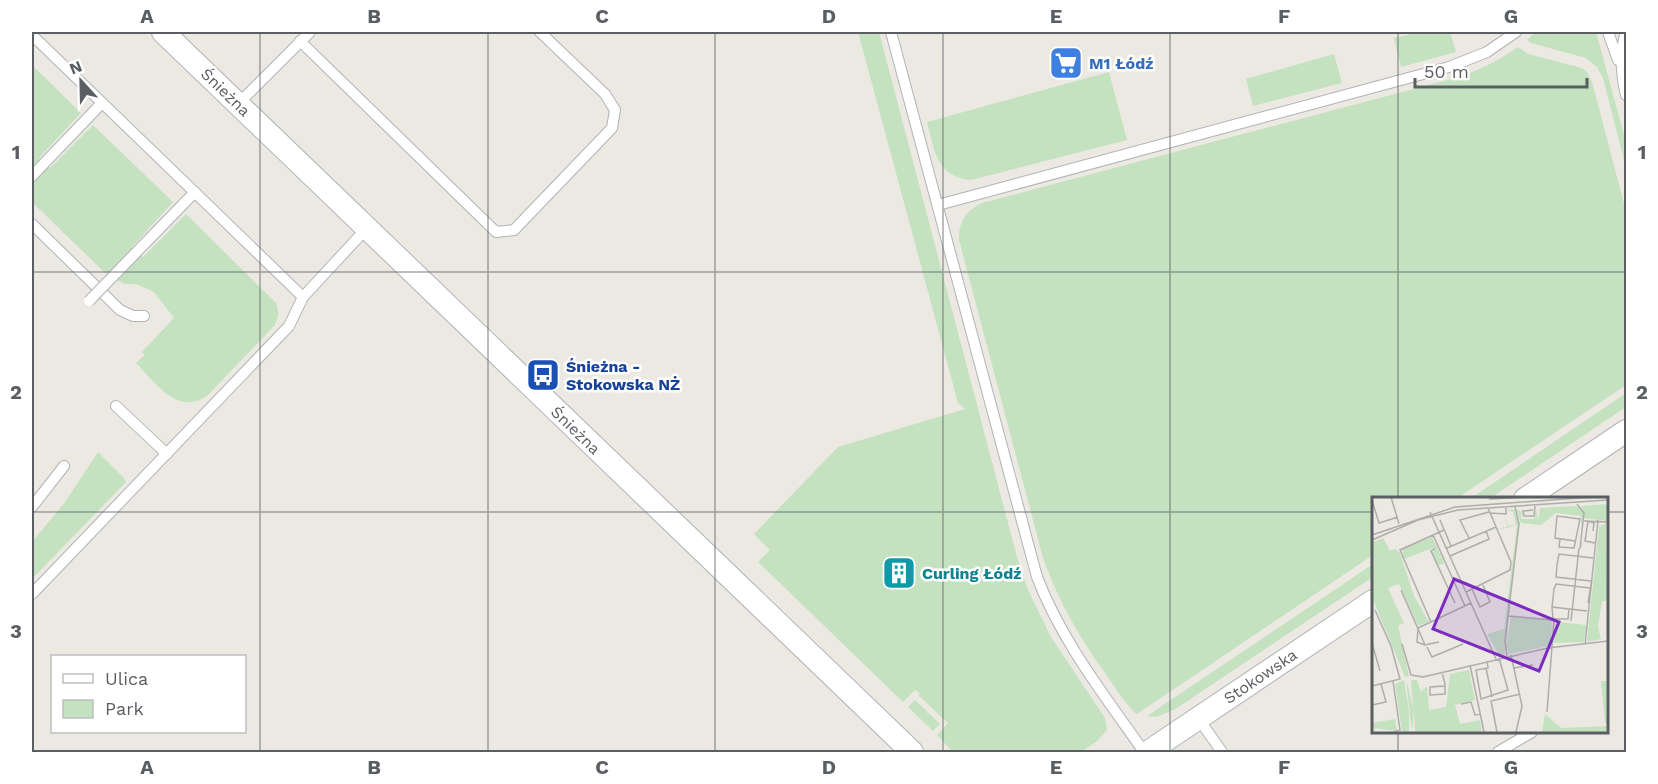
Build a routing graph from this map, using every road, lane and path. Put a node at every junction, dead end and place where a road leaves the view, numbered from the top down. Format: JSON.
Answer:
{"nodes":[{"id":1,"x":163,"y":32,"type":"edge"},
{"id":2,"x":310,"y":32,"type":"edge"},
{"id":3,"x":540,"y":32,"type":"edge"},
{"id":4,"x":891,"y":32,"type":"edge"},
{"id":5,"x":1516,"y":32,"type":"edge"},
{"id":6,"x":1608,"y":32,"type":"edge"},
{"id":7,"x":1626,"y":32,"type":"edge"},
{"id":8,"x":32,"y":35,"type":"edge"},
{"id":9,"x":300,"y":41,"type":"junction"},
{"id":10,"x":1622,"y":72,"type":"junction"},
{"id":11,"x":1626,"y":95,"type":"edge"},
{"id":12,"x":102,"y":103,"type":"junction"},
{"id":13,"x":238,"y":104,"type":"junction"},
{"id":14,"x":32,"y":176,"type":"edge"},
{"id":15,"x":195,"y":192,"type":"junction"},
{"id":16,"x":938,"y":205,"type":"junction"},
{"id":17,"x":32,"y":224,"type":"edge"},
{"id":18,"x":367,"y":228,"type":"junction"},
{"id":19,"x":303,"y":297,"type":"junction"},
{"id":20,"x":89,"y":301,"type":"dead end"},
{"id":21,"x":144,"y":316,"type":"dead end"},
{"id":22,"x":116,"y":406,"type":"dead end"},
{"id":23,"x":1626,"y":431,"type":"edge"},
{"id":24,"x":166,"y":454,"type":"junction"},
{"id":25,"x":64,"y":466,"type":"dead end"},
{"id":26,"x":1528,"y":497,"type":"edge"},
{"id":27,"x":32,"y":507,"type":"edge"},
{"id":28,"x":32,"y":594,"type":"edge"},
{"id":29,"x":1372,"y":602,"type":"edge"},
{"id":30,"x":1198,"y":718,"type":"junction"},
{"id":31,"x":1530,"y":733,"type":"edge"},
{"id":32,"x":912,"y":753,"type":"edge"},
{"id":33,"x":1146,"y":753,"type":"edge"},
{"id":34,"x":1222,"y":753,"type":"edge"},
{"id":35,"x":1498,"y":753,"type":"edge"}],
"edges":[{"from":1,"to":13,"type":"street","name":"Śnieżna"},
{"from":2,"to":9,"type":"lane"},
{"from":3,"to":9,"type":"lane"},
{"from":4,"to":16,"type":"lane"},
{"from":5,"to":16,"type":"lane"},
{"from":6,"to":10,"type":"lane"},
{"from":7,"to":10,"type":"lane"},
{"from":8,"to":12,"type":"lane"},
{"from":9,"to":13,"type":"lane"},
{"from":10,"to":11,"type":"lane"},
{"from":12,"to":14,"type":"lane"},
{"from":12,"to":15,"type":"lane"},
{"from":13,"to":18,"type":"street","name":"Śnieżna"},
{"from":15,"to":19,"type":"lane"},
{"from":15,"to":20,"type":"lane","bridge":true},
{"from":16,"to":33,"type":"lane"},
{"from":17,"to":21,"type":"lane"},
{"from":18,"to":19,"type":"lane"},
{"from":18,"to":32,"type":"street","name":"Śnieżna"},
{"from":19,"to":24,"type":"lane"},
{"from":22,"to":24,"type":"lane"},
{"from":23,"to":26,"type":"street"},
{"from":24,"to":28,"type":"lane"},
{"from":25,"to":27,"type":"lane"},
{"from":29,"to":30,"type":"street","name":"Stokowska"},
{"from":30,"to":33,"type":"street","name":"Stokowska"},
{"from":30,"to":34,"type":"lane"},
{"from":31,"to":35,"type":"lane"}]}
